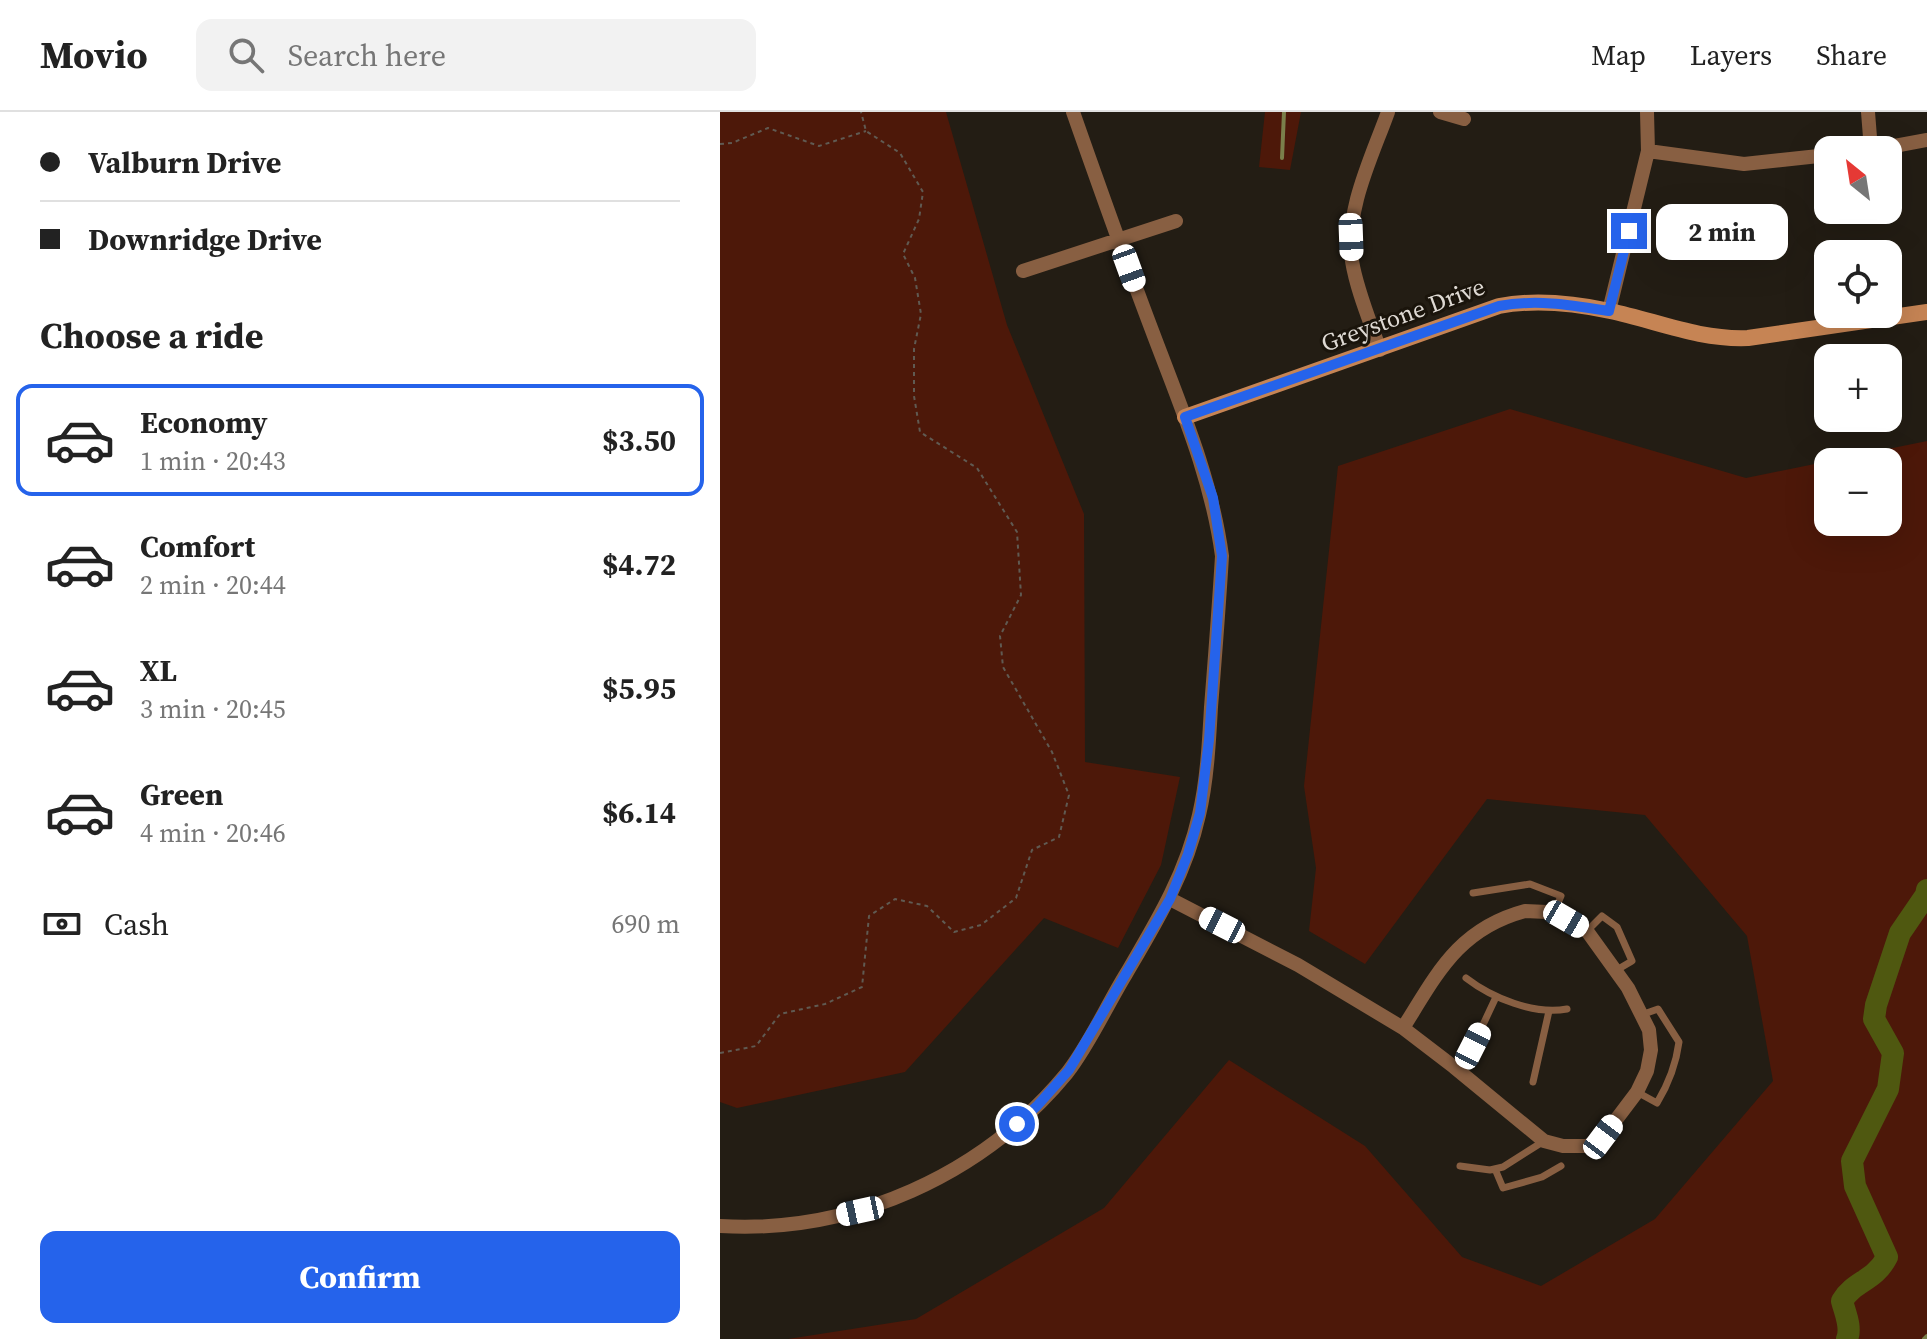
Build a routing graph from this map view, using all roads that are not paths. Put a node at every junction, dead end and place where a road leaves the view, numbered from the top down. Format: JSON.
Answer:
{"nodes":[{"id":1,"x":1073,"y":112,"type":"edge"},
{"id":2,"x":1388,"y":112,"type":"edge"},
{"id":3,"x":1440,"y":112,"type":"edge"},
{"id":4,"x":1647,"y":112,"type":"edge"},
{"id":5,"x":1868,"y":112,"type":"edge"},
{"id":6,"x":1464,"y":119,"type":"dead end"},
{"id":7,"x":1871,"y":136,"type":"edge"},
{"id":8,"x":1927,"y":140,"type":"edge"},
{"id":9,"x":1902,"y":145,"type":"edge"},
{"id":10,"x":1648,"y":151,"type":"junction"},
{"id":11,"x":1814,"y":156,"type":"edge"},
{"id":12,"x":1176,"y":221,"type":"dead end"},
{"id":13,"x":1117,"y":238,"type":"junction"},
{"id":14,"x":1023,"y":271,"type":"dead end"},
{"id":15,"x":1609,"y":311,"type":"junction"},
{"id":16,"x":1927,"y":312,"type":"edge"},
{"id":17,"x":1380,"y":350,"type":"junction"},
{"id":18,"x":1185,"y":417,"type":"junction"},
{"id":19,"x":1473,"y":893,"type":"dead end"},
{"id":20,"x":1170,"y":899,"type":"junction"},
{"id":21,"x":1553,"y":915,"type":"junction"},
{"id":22,"x":1587,"y":931,"type":"junction"},
{"id":23,"x":1615,"y":971,"type":"junction"},
{"id":24,"x":1466,"y":978,"type":"dead end"},
{"id":25,"x":1496,"y":997,"type":"junction"},
{"id":26,"x":1567,"y":1009,"type":"dead end"},
{"id":27,"x":1549,"y":1011,"type":"junction"},
{"id":28,"x":1641,"y":1015,"type":"junction"},
{"id":29,"x":1403,"y":1028,"type":"junction"},
{"id":30,"x":1454,"y":1067,"type":"junction"},
{"id":31,"x":1533,"y":1082,"type":"dead end"},
{"id":32,"x":1637,"y":1092,"type":"junction"},
{"id":33,"x":1544,"y":1141,"type":"junction"},
{"id":34,"x":1460,"y":1166,"type":"dead end"},
{"id":35,"x":1561,"y":1166,"type":"dead end"},
{"id":36,"x":1495,"y":1169,"type":"junction"},
{"id":37,"x":720,"y":1226,"type":"edge"}],
"edges":[{"from":1,"to":13,"type":"street"},
{"from":2,"to":17,"type":"street"},
{"from":3,"to":6,"type":"street"},
{"from":4,"to":10,"type":"street"},
{"from":5,"to":7,"type":"street"},
{"from":8,"to":9,"type":"street"},
{"from":10,"to":11,"type":"street"},
{"from":10,"to":15,"type":"street"},
{"from":12,"to":13,"type":"street"},
{"from":13,"to":14,"type":"street"},
{"from":13,"to":18,"type":"street"},
{"from":15,"to":16,"type":"street","name":"Greystone Drive"},
{"from":15,"to":17,"type":"street","name":"Greystone Drive"},
{"from":17,"to":18,"type":"street","name":"Greystone Drive"},
{"from":18,"to":20,"type":"street"},
{"from":19,"to":21,"type":"lane"},
{"from":20,"to":29,"type":"street"},
{"from":20,"to":37,"type":"street"},
{"from":21,"to":22,"type":"street"},
{"from":21,"to":29,"type":"street"},
{"from":22,"to":23,"type":"street"},
{"from":22,"to":23,"type":"lane"},
{"from":23,"to":28,"type":"street"},
{"from":24,"to":25,"type":"lane"},
{"from":25,"to":27,"type":"lane"},
{"from":25,"to":30,"type":"lane"},
{"from":26,"to":27,"type":"lane"},
{"from":27,"to":31,"type":"lane"},
{"from":28,"to":32,"type":"street"},
{"from":28,"to":32,"type":"lane"},
{"from":29,"to":30,"type":"street"},
{"from":30,"to":33,"type":"street"},
{"from":32,"to":33,"type":"street"},
{"from":33,"to":36,"type":"lane"},
{"from":34,"to":36,"type":"lane"},
{"from":35,"to":36,"type":"lane"}]}
